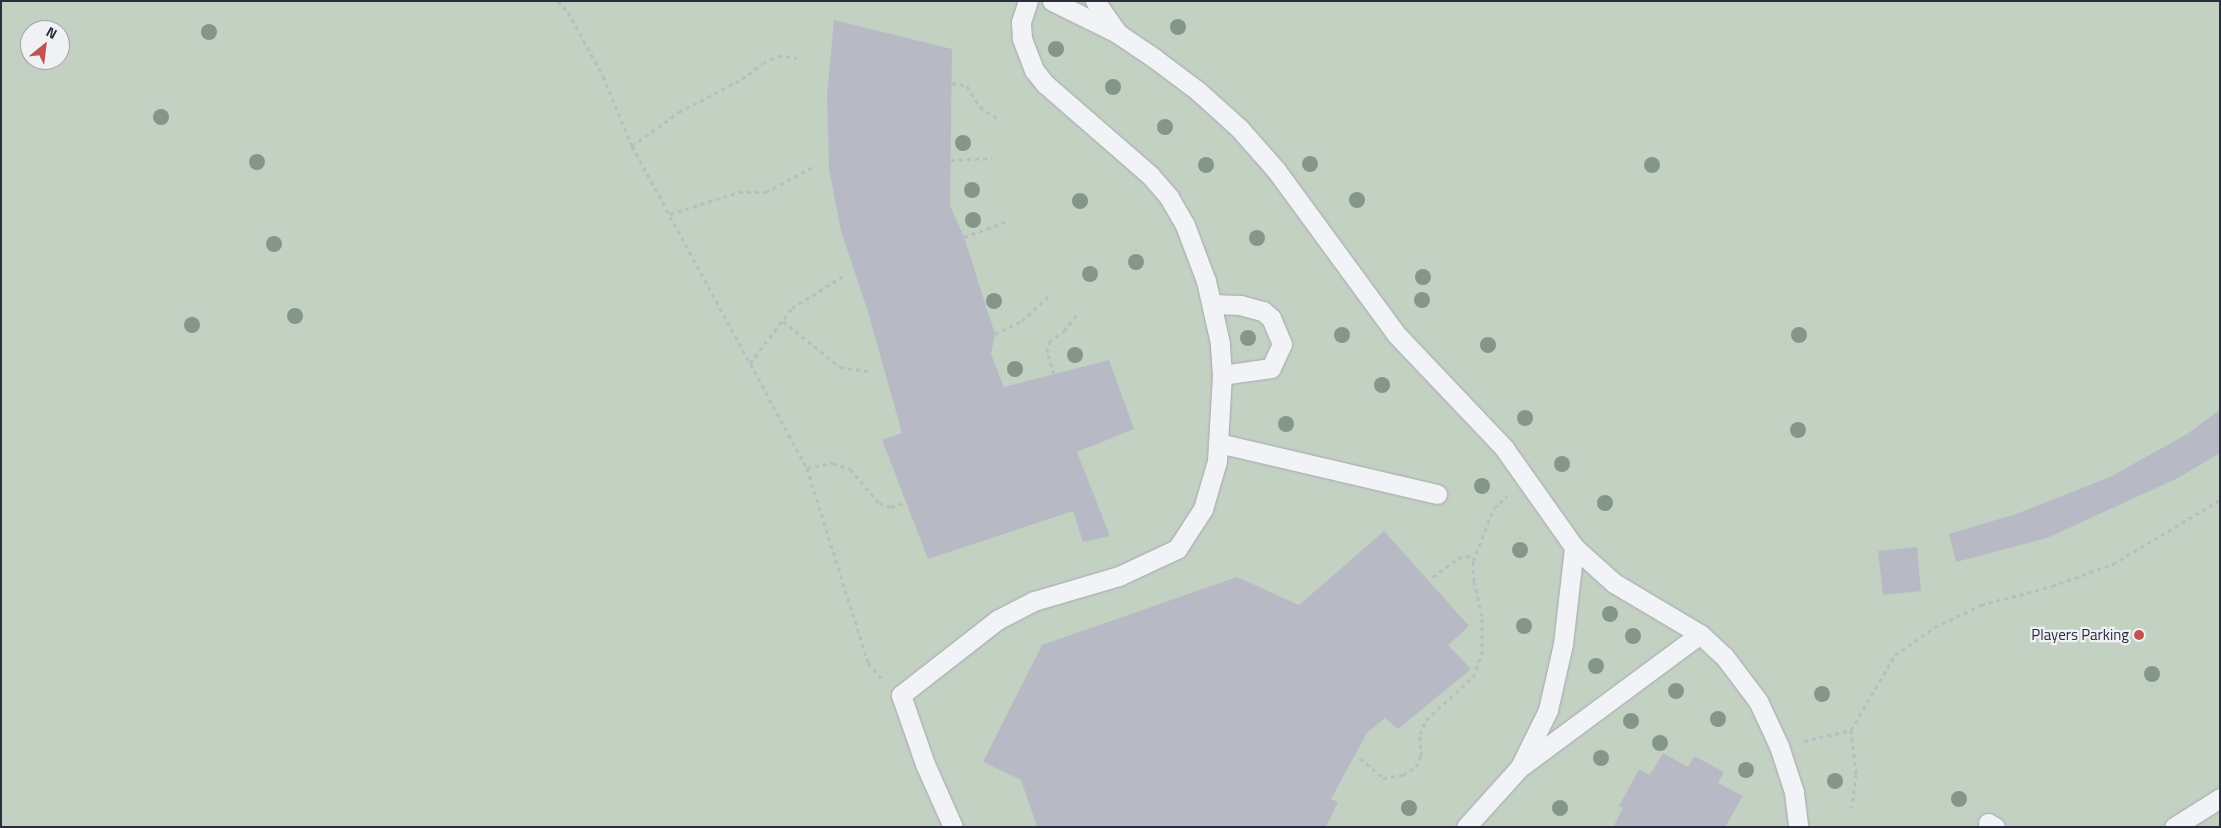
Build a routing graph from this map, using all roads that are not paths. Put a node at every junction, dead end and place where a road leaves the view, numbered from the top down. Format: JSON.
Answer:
{"nodes":[{"id":1,"x":1028,"y":1,"type":"edge"},
{"id":2,"x":1052,"y":1,"type":"edge"},
{"id":3,"x":1095,"y":1,"type":"edge"},
{"id":4,"x":1117,"y":33,"type":"junction"},
{"id":5,"x":1212,"y":304,"type":"junction"},
{"id":6,"x":1222,"y":375,"type":"junction"},
{"id":7,"x":1218,"y":443,"type":"junction"},
{"id":8,"x":1438,"y":494,"type":"dead end"},
{"id":9,"x":1574,"y":547,"type":"junction"},
{"id":10,"x":1700,"y":634,"type":"junction"},
{"id":11,"x":1520,"y":767,"type":"junction"},
{"id":12,"x":2220,"y":798,"type":"edge"},
{"id":13,"x":953,"y":827,"type":"edge"},
{"id":14,"x":1466,"y":827,"type":"edge"},
{"id":15,"x":1798,"y":827,"type":"edge"},
{"id":16,"x":2174,"y":827,"type":"edge"}],
"edges":[{"from":1,"to":5,"type":"lane"},
{"from":2,"to":4,"type":"lane"},
{"from":3,"to":4,"type":"lane"},
{"from":4,"to":9,"type":"lane"},
{"from":5,"to":6,"type":"lane"},
{"from":5,"to":6,"type":"lane"},
{"from":6,"to":7,"type":"lane"},
{"from":7,"to":8,"type":"lane"},
{"from":7,"to":13,"type":"lane"},
{"from":9,"to":10,"type":"lane"},
{"from":9,"to":11,"type":"lane"},
{"from":10,"to":11,"type":"lane"},
{"from":10,"to":15,"type":"lane"},
{"from":11,"to":14,"type":"lane"},
{"from":12,"to":16,"type":"lane"}]}
